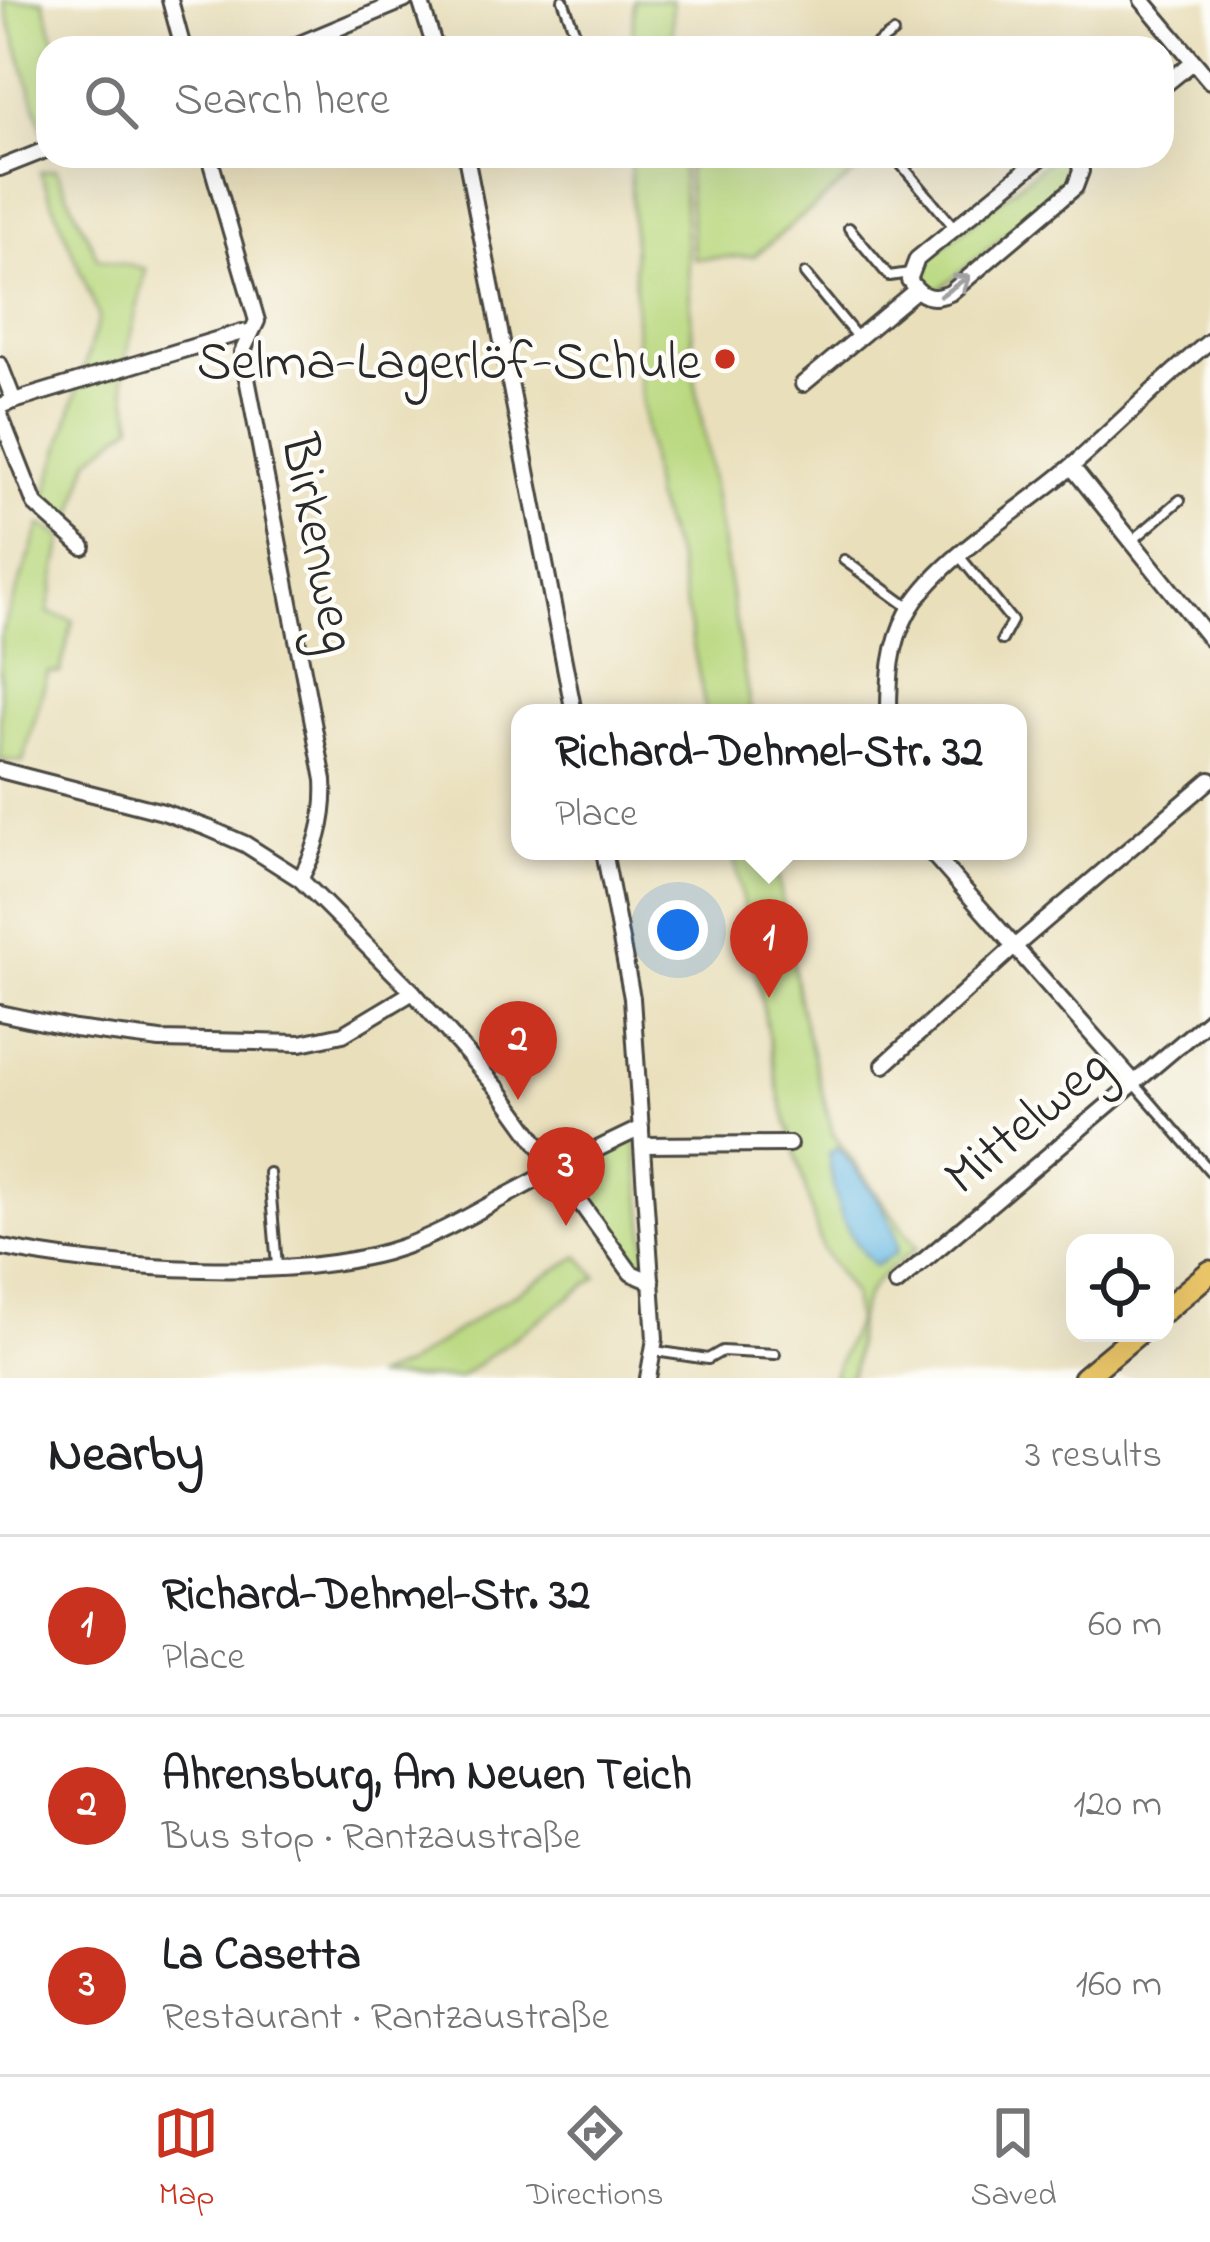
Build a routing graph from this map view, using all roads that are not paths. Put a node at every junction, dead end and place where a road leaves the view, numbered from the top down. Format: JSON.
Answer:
{"nodes":[{"id":1,"x":170,"y":0,"type":"edge"},
{"id":2,"x":405,"y":0,"type":"edge"},
{"id":3,"x":420,"y":0,"type":"edge"},
{"id":4,"x":562,"y":0,"type":"edge"},
{"id":5,"x":1142,"y":0,"type":"edge"},
{"id":6,"x":893,"y":33,"type":"dead end"},
{"id":7,"x":180,"y":36,"type":"edge"},
{"id":8,"x":319,"y":36,"type":"edge"},
{"id":9,"x":431,"y":36,"type":"edge"},
{"id":10,"x":576,"y":36,"type":"edge"},
{"id":11,"x":889,"y":36,"type":"edge"},
{"id":12,"x":1172,"y":36,"type":"edge"},
{"id":13,"x":1174,"y":39,"type":"edge"},
{"id":14,"x":1193,"y":62,"type":"junction"},
{"id":15,"x":1174,"y":77,"type":"edge"},
{"id":16,"x":1210,"y":81,"type":"edge"},
{"id":17,"x":36,"y":154,"type":"edge"},
{"id":18,"x":0,"y":168,"type":"edge"},
{"id":19,"x":212,"y":168,"type":"edge"},
{"id":20,"x":468,"y":168,"type":"edge"},
{"id":21,"x":904,"y":168,"type":"edge"},
{"id":22,"x":1028,"y":168,"type":"edge"},
{"id":23,"x":1080,"y":168,"type":"edge"},
{"id":24,"x":849,"y":228,"type":"dead end"},
{"id":25,"x":955,"y":228,"type":"junction"},
{"id":26,"x":910,"y":273,"type":"junction"},
{"id":27,"x":805,"y":274,"type":"dead end"},
{"id":28,"x":916,"y":290,"type":"junction"},
{"id":29,"x":250,"y":334,"type":"junction"},
{"id":30,"x":858,"y":338,"type":"junction"},
{"id":31,"x":1210,"y":341,"type":"edge"},
{"id":32,"x":0,"y":365,"type":"edge"},
{"id":33,"x":803,"y":384,"type":"dead end"},
{"id":34,"x":5,"y":407,"type":"edge"},
{"id":35,"x":1072,"y":467,"type":"junction"},
{"id":36,"x":1180,"y":500,"type":"dead end"},
{"id":37,"x":1130,"y":542,"type":"junction"},
{"id":38,"x":83,"y":547,"type":"dead end"},
{"id":39,"x":960,"y":557,"type":"junction"},
{"id":40,"x":844,"y":560,"type":"dead end"},
{"id":41,"x":910,"y":608,"type":"junction"},
{"id":42,"x":1210,"y":639,"type":"edge"},
{"id":43,"x":1002,"y":640,"type":"dead end"},
{"id":44,"x":572,"y":704,"type":"edge"},
{"id":45,"x":889,"y":704,"type":"edge"},
{"id":46,"x":0,"y":770,"type":"edge"},
{"id":47,"x":1210,"y":780,"type":"edge"},
{"id":48,"x":606,"y":860,"type":"edge"},
{"id":49,"x":938,"y":860,"type":"edge"},
{"id":50,"x":300,"y":879,"type":"junction"},
{"id":51,"x":1013,"y":948,"type":"junction"},
{"id":52,"x":413,"y":992,"type":"junction"},
{"id":53,"x":0,"y":1013,"type":"edge"},
{"id":54,"x":1210,"y":1019,"type":"edge"},
{"id":55,"x":884,"y":1065,"type":"dead end"},
{"id":56,"x":1133,"y":1082,"type":"junction"},
{"id":57,"x":641,"y":1128,"type":"junction"},
{"id":58,"x":789,"y":1144,"type":"dead end"},
{"id":59,"x":643,"y":1145,"type":"junction"},
{"id":60,"x":556,"y":1168,"type":"junction"},
{"id":61,"x":1210,"y":1172,"type":"edge"},
{"id":62,"x":269,"y":1173,"type":"dead end"},
{"id":63,"x":0,"y":1247,"type":"edge"},
{"id":64,"x":277,"y":1267,"type":"junction"},
{"id":65,"x":1210,"y":1273,"type":"edge"},
{"id":66,"x":652,"y":1282,"type":"junction"},
{"id":67,"x":896,"y":1284,"type":"dead end"},
{"id":68,"x":1174,"y":1303,"type":"edge"},
{"id":69,"x":1127,"y":1342,"type":"edge"},
{"id":70,"x":653,"y":1351,"type":"junction"},
{"id":71,"x":775,"y":1354,"type":"dead end"},
{"id":72,"x":648,"y":1378,"type":"edge"},
{"id":73,"x":1084,"y":1378,"type":"edge"}],
"edges":[{"from":1,"to":7,"type":"street"},
{"from":2,"to":8,"type":"street"},
{"from":3,"to":9,"type":"street"},
{"from":4,"to":10,"type":"lane"},
{"from":5,"to":12,"type":"street"},
{"from":6,"to":11,"type":"lane"},
{"from":13,"to":14,"type":"street"},
{"from":14,"to":15,"type":"street"},
{"from":14,"to":16,"type":"street"},
{"from":17,"to":18,"type":"street"},
{"from":19,"to":29,"type":"street","name":"Birkenweg"},
{"from":20,"to":44,"type":"street"},
{"from":21,"to":25,"type":"lane"},
{"from":22,"to":25,"type":"street"},
{"from":28,"to":23,"type":"street","one_way":true},
{"from":24,"to":26,"type":"lane"},
{"from":25,"to":26,"type":"street"},
{"from":26,"to":28,"type":"street"},
{"from":27,"to":30,"type":"lane"},
{"from":28,"to":30,"type":"street"},
{"from":29,"to":34,"type":"street"},
{"from":29,"to":50,"type":"street","name":"Birkenweg"},
{"from":30,"to":33,"type":"street"},
{"from":31,"to":35,"type":"street"},
{"from":32,"to":34,"type":"street"},
{"from":34,"to":38,"type":"street"},
{"from":35,"to":37,"type":"street"},
{"from":35,"to":39,"type":"street"},
{"from":36,"to":37,"type":"lane"},
{"from":37,"to":42,"type":"street"},
{"from":39,"to":41,"type":"street"},
{"from":39,"to":43,"type":"lane"},
{"from":40,"to":41,"type":"lane"},
{"from":41,"to":45,"type":"street"},
{"from":46,"to":50,"type":"street"},
{"from":47,"to":51,"type":"street"},
{"from":48,"to":57,"type":"street"},
{"from":49,"to":51,"type":"street"},
{"from":50,"to":52,"type":"street"},
{"from":51,"to":55,"type":"street"},
{"from":51,"to":56,"type":"street"},
{"from":52,"to":53,"type":"street"},
{"from":52,"to":60,"type":"street"},
{"from":54,"to":56,"type":"street","name":"Mittelweg"},
{"from":56,"to":61,"type":"lane"},
{"from":56,"to":67,"type":"street","name":"Mittelweg"},
{"from":57,"to":59,"type":"street"},
{"from":57,"to":60,"type":"street"},
{"from":58,"to":59,"type":"street"},
{"from":59,"to":66,"type":"street"},
{"from":60,"to":64,"type":"street"},
{"from":60,"to":66,"type":"street"},
{"from":62,"to":64,"type":"lane"},
{"from":63,"to":64,"type":"street"},
{"from":65,"to":68,"type":"main road"},
{"from":66,"to":70,"type":"street"},
{"from":69,"to":73,"type":"main road"},
{"from":70,"to":71,"type":"lane"},
{"from":70,"to":72,"type":"street"}]}
